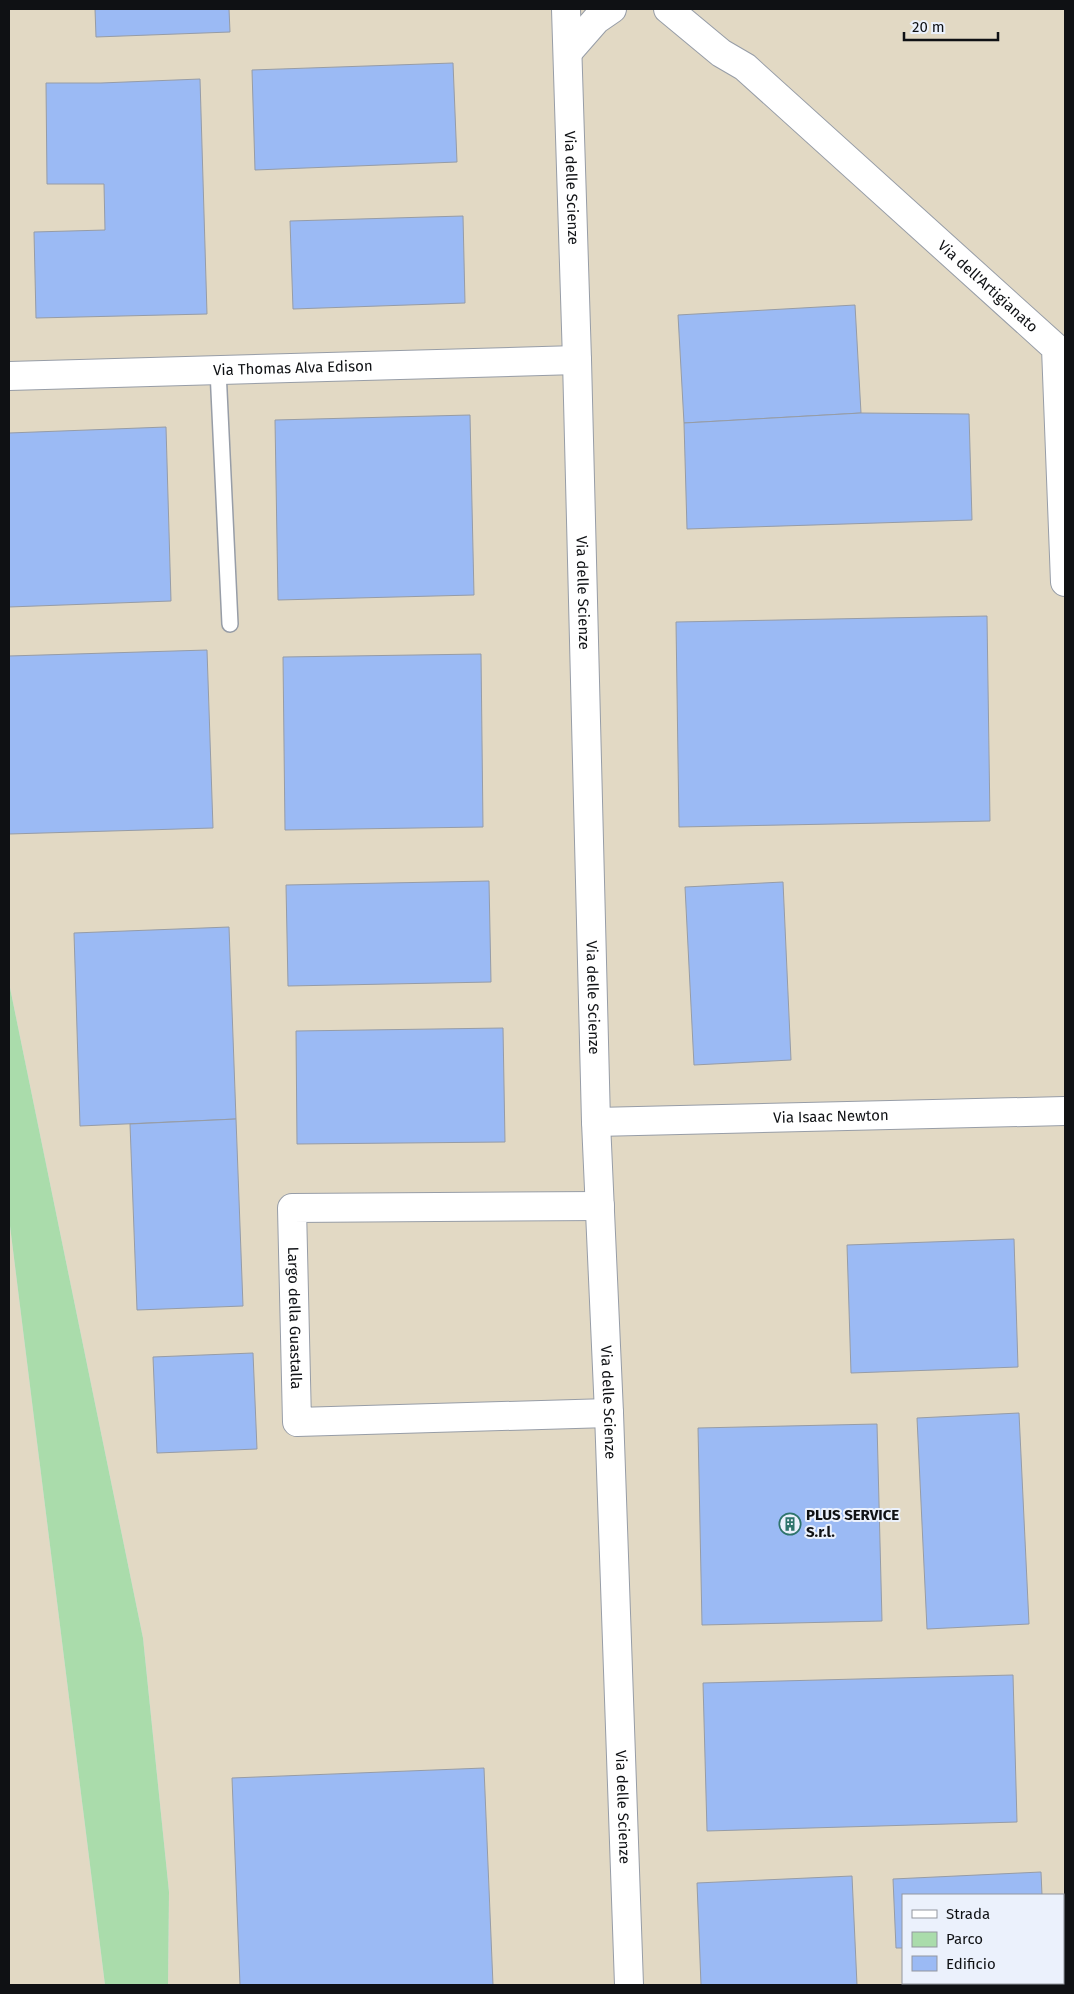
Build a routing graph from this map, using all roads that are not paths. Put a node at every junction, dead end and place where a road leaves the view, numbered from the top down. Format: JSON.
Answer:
{"nodes":[{"id":1,"x":566,"y":9,"type":"edge"},
{"id":2,"x":612,"y":9,"type":"edge"},
{"id":3,"x":668,"y":9,"type":"edge"},
{"id":4,"x":696,"y":9,"type":"edge"},
{"id":5,"x":568,"y":52,"type":"junction"},
{"id":6,"x":745,"y":67,"type":"junction"},
{"id":7,"x":577,"y":360,"type":"junction"},
{"id":8,"x":218,"y":370,"type":"junction"},
{"id":9,"x":9,"y":376,"type":"edge"},
{"id":10,"x":1065,"y":582,"type":"edge"},
{"id":11,"x":230,"y":624,"type":"dead end"},
{"id":12,"x":1065,"y":1112,"type":"edge"},
{"id":13,"x":596,"y":1122,"type":"junction"},
{"id":14,"x":600,"y":1206,"type":"junction"},
{"id":15,"x":609,"y":1413,"type":"junction"},
{"id":16,"x":629,"y":1985,"type":"edge"}],
"edges":[{"from":1,"to":5,"type":"street","name":"Via delle Scienze"},
{"from":2,"to":5,"type":"street"},
{"from":3,"to":6,"type":"street","name":"Via dell'Artigianato"},
{"from":4,"to":6,"type":"street","name":"Via dell'Artigianato"},
{"from":5,"to":7,"type":"street","name":"Via delle Scienze"},
{"from":6,"to":10,"type":"street","name":"Via dell'Artigianato"},
{"from":7,"to":8,"type":"street","name":"Via Thomas Alva Edison"},
{"from":7,"to":13,"type":"street","name":"Via delle Scienze"},
{"from":8,"to":9,"type":"street","name":"Via Thomas Alva Edison"},
{"from":8,"to":11,"type":"lane"},
{"from":12,"to":13,"type":"street","name":"Via Isaac Newton"},
{"from":13,"to":14,"type":"street","name":"Via delle Scienze"},
{"from":14,"to":15,"type":"street","name":"Via delle Scienze"},
{"from":14,"to":15,"type":"street","name":"Largo della Guastalla"},
{"from":15,"to":16,"type":"street","name":"Via delle Scienze"}]}
